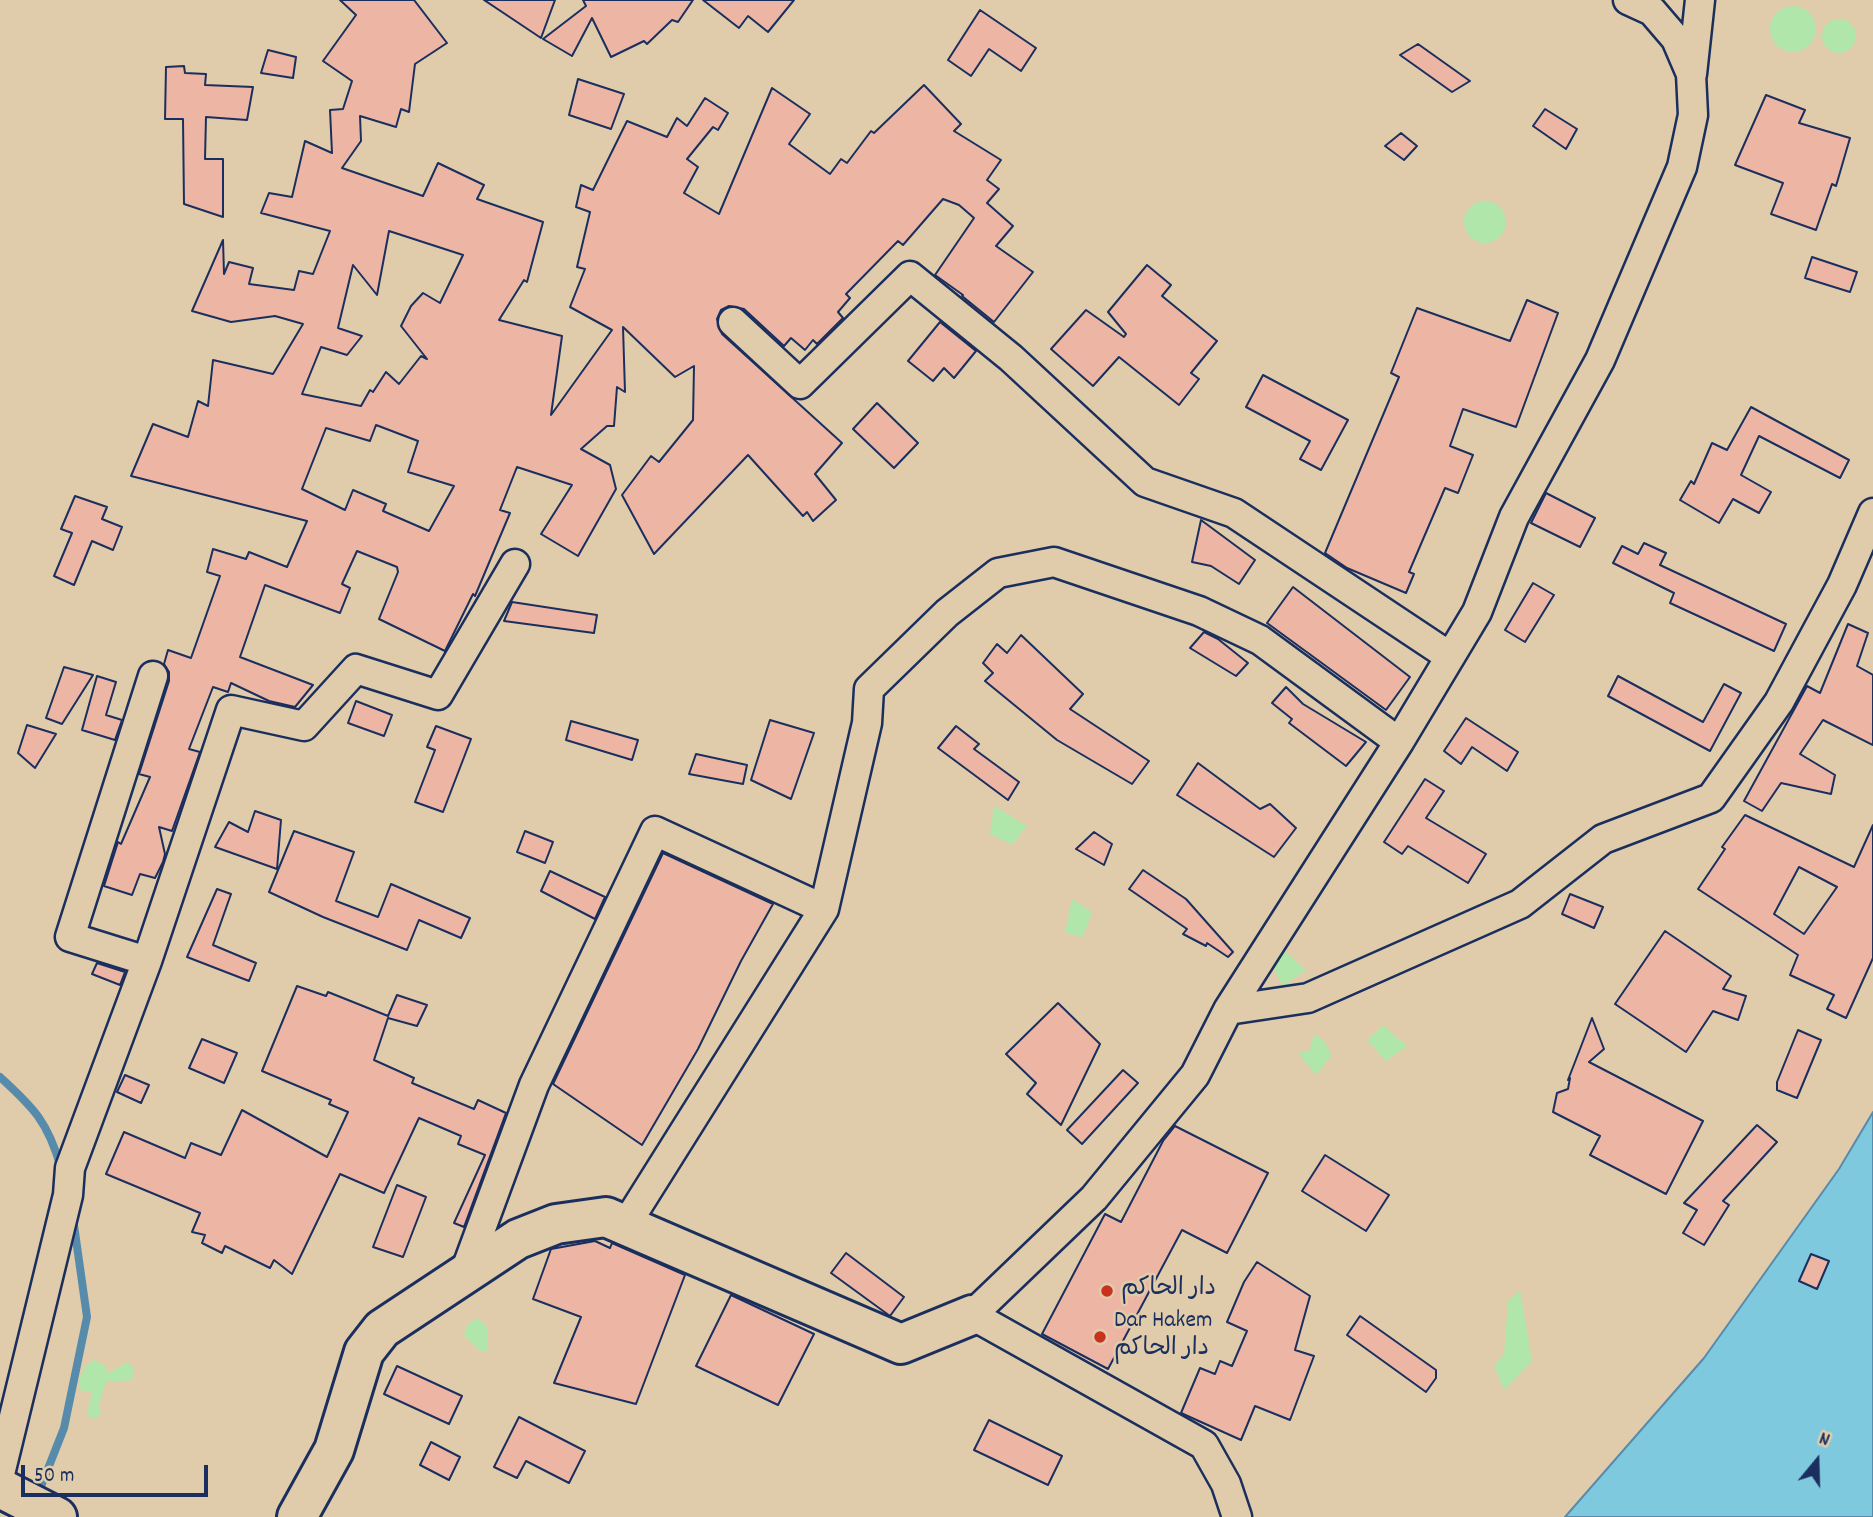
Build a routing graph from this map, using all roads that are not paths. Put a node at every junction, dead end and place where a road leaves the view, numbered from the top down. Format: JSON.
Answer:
{"nodes":[{"id":1,"x":1628,"y":0,"type":"edge"},
{"id":2,"x":1700,"y":0,"type":"edge"},
{"id":3,"x":1692,"y":81,"type":"junction"},
{"id":4,"x":733,"y":322,"type":"dead end"},
{"id":5,"x":1873,"y":513,"type":"edge"},
{"id":6,"x":514,"y":564,"type":"dead end"},
{"id":7,"x":1449,"y":656,"type":"junction"},
{"id":8,"x":153,"y":676,"type":"dead end"},
{"id":9,"x":1399,"y":742,"type":"junction"},
{"id":10,"x":824,"y":909,"type":"junction"},
{"id":11,"x":147,"y":961,"type":"junction"},
{"id":12,"x":1228,"y":1010,"type":"junction"},
{"id":13,"x":625,"y":1226,"type":"junction"},
{"id":14,"x":465,"y":1272,"type":"junction"},
{"id":15,"x":972,"y":1315,"type":"junction"},
{"id":16,"x":0,"y":1474,"type":"edge"},
{"id":17,"x":0,"y":1488,"type":"edge"},
{"id":18,"x":57,"y":1517,"type":"edge"},
{"id":19,"x":297,"y":1517,"type":"edge"},
{"id":20,"x":1237,"y":1517,"type":"edge"}],
"edges":[{"from":1,"to":3,"type":"street"},
{"from":2,"to":3,"type":"street"},
{"from":3,"to":7,"type":"street"},
{"from":4,"to":7,"type":"street"},
{"from":5,"to":12,"type":"street"},
{"from":6,"to":11,"type":"street"},
{"from":7,"to":9,"type":"street"},
{"from":8,"to":11,"type":"street"},
{"from":9,"to":10,"type":"street"},
{"from":9,"to":12,"type":"street"},
{"from":10,"to":13,"type":"street"},
{"from":10,"to":14,"type":"street"},
{"from":11,"to":16,"type":"street"},
{"from":12,"to":15,"type":"street"},
{"from":13,"to":14,"type":"street"},
{"from":13,"to":15,"type":"street"},
{"from":14,"to":19,"type":"street"},
{"from":15,"to":20,"type":"street"},
{"from":17,"to":18,"type":"street"}]}
